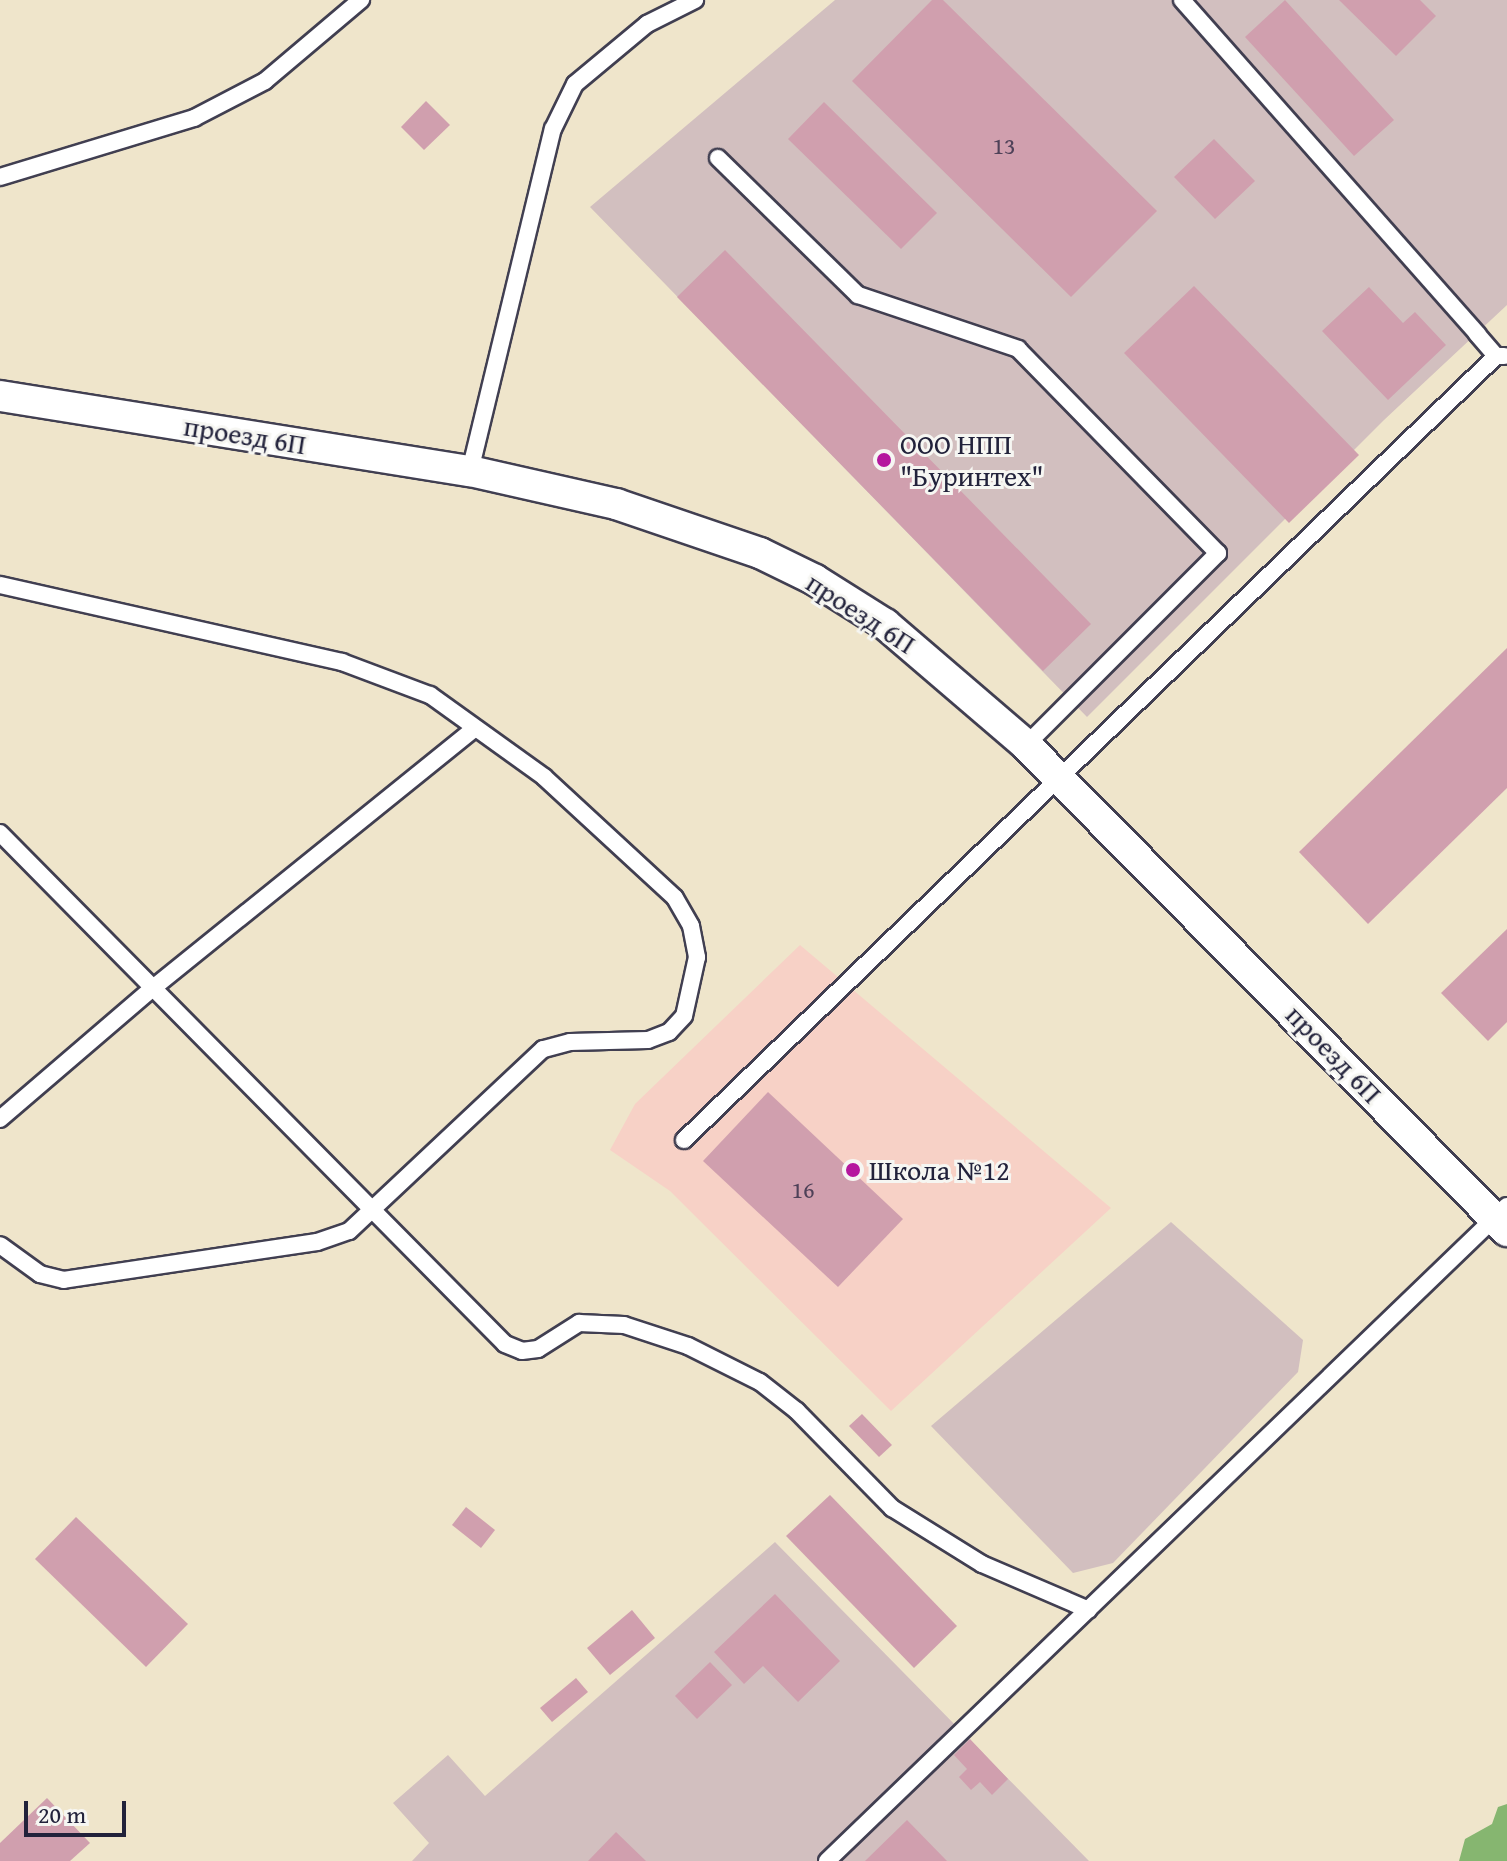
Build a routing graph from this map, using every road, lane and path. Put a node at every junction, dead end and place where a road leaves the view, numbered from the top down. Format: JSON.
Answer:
{"nodes":[{"id":1,"x":361,"y":0,"type":"edge"},
{"id":2,"x":695,"y":0,"type":"edge"},
{"id":3,"x":1182,"y":0,"type":"edge"},
{"id":4,"x":718,"y":158,"type":"dead end"},
{"id":5,"x":0,"y":177,"type":"edge"},
{"id":6,"x":1502,"y":356,"type":"edge"},
{"id":7,"x":0,"y":396,"type":"edge"},
{"id":8,"x":470,"y":471,"type":"junction"},
{"id":9,"x":0,"y":585,"type":"edge"},
{"id":10,"x":475,"y":728,"type":"junction"},
{"id":11,"x":1026,"y":745,"type":"junction"},
{"id":12,"x":1060,"y":777,"type":"junction"},
{"id":13,"x":0,"y":833,"type":"edge"},
{"id":14,"x":153,"y":988,"type":"junction"},
{"id":15,"x":0,"y":1119,"type":"edge"},
{"id":16,"x":684,"y":1140,"type":"dead end"},
{"id":17,"x":372,"y":1209,"type":"junction"},
{"id":18,"x":1503,"y":1219,"type":"edge"},
{"id":19,"x":0,"y":1245,"type":"edge"},
{"id":20,"x":1089,"y":1610,"type":"junction"},
{"id":21,"x":827,"y":1861,"type":"edge"}],
"edges":[{"from":1,"to":5,"type":"lane"},
{"from":2,"to":8,"type":"lane"},
{"from":3,"to":6,"type":"lane"},
{"from":4,"to":11,"type":"lane"},
{"from":6,"to":12,"type":"lane"},
{"from":7,"to":8,"type":"street","name":"проезд 6П"},
{"from":8,"to":11,"type":"street","name":"проезд 6П"},
{"from":9,"to":10,"type":"lane"},
{"from":10,"to":14,"type":"lane"},
{"from":10,"to":17,"type":"lane"},
{"from":11,"to":12,"type":"street","name":"проезд 6П"},
{"from":12,"to":16,"type":"lane"},
{"from":12,"to":18,"type":"street","name":"проезд 6П"},
{"from":13,"to":14,"type":"lane"},
{"from":14,"to":15,"type":"lane"},
{"from":14,"to":17,"type":"lane"},
{"from":17,"to":19,"type":"lane"},
{"from":17,"to":20,"type":"lane"},
{"from":18,"to":20,"type":"lane"},
{"from":20,"to":21,"type":"lane"}]}
